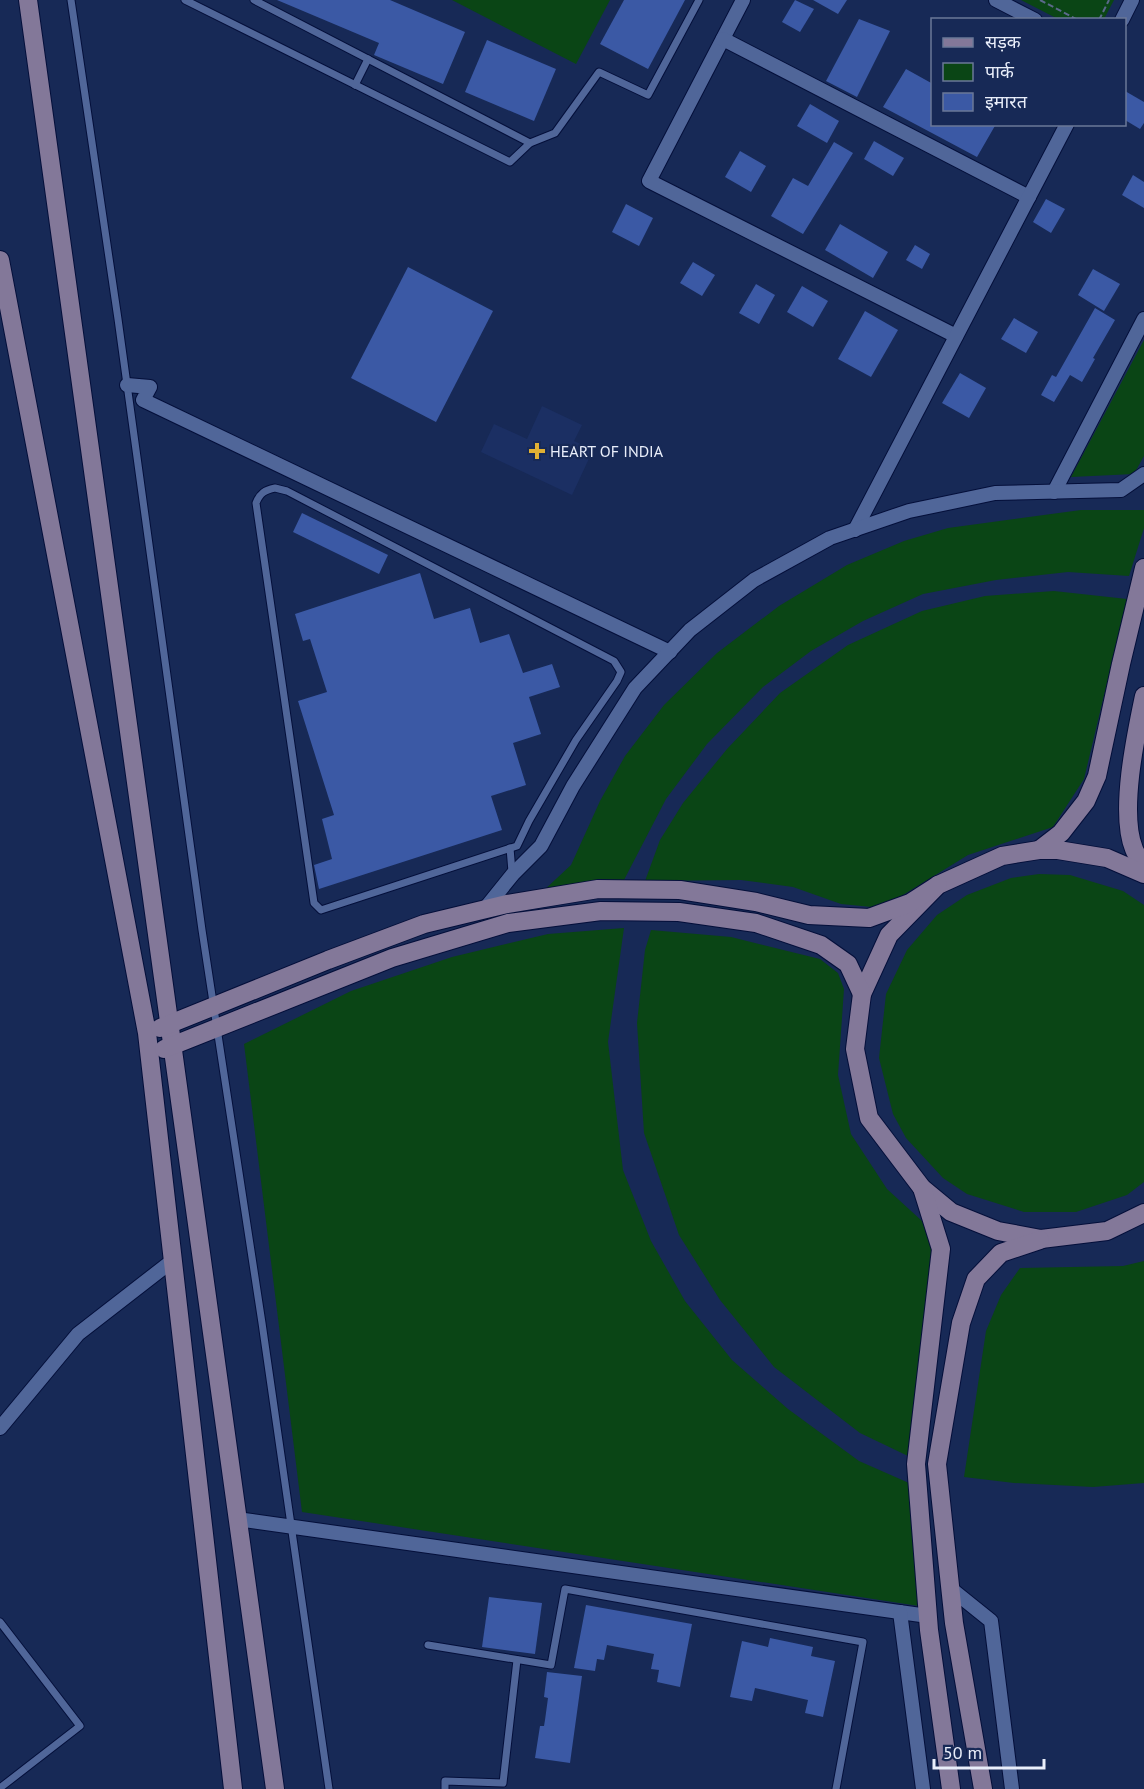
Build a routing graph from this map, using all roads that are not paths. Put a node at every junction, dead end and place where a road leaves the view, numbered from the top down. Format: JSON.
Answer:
{"nodes":[{"id":1,"x":28,"y":0,"type":"edge"},
{"id":2,"x":71,"y":0,"type":"edge"},
{"id":3,"x":184,"y":0,"type":"edge"},
{"id":4,"x":254,"y":0,"type":"edge"},
{"id":5,"x":699,"y":0,"type":"edge"},
{"id":6,"x":743,"y":0,"type":"edge"},
{"id":7,"x":996,"y":0,"type":"edge"},
{"id":8,"x":1132,"y":0,"type":"edge"},
{"id":9,"x":1031,"y":18,"type":"edge"},
{"id":10,"x":1123,"y":18,"type":"edge"},
{"id":11,"x":723,"y":39,"type":"junction"},
{"id":12,"x":368,"y":59,"type":"junction"},
{"id":13,"x":355,"y":85,"type":"junction"},
{"id":14,"x":1066,"y":126,"type":"edge"},
{"id":15,"x":530,"y":143,"type":"junction"},
{"id":16,"x":1029,"y":197,"type":"junction"},
{"id":17,"x":0,"y":260,"type":"edge"},
{"id":18,"x":1144,"y":319,"type":"edge"},
{"id":19,"x":956,"y":336,"type":"junction"},
{"id":20,"x":127,"y":385,"type":"junction"},
{"id":21,"x":1144,"y":474,"type":"edge"},
{"id":22,"x":1053,"y":492,"type":"junction"},
{"id":23,"x":855,"y":530,"type":"junction"},
{"id":24,"x":1144,"y":568,"type":"edge"},
{"id":25,"x":670,"y":652,"type":"junction"},
{"id":26,"x":1144,"y":696,"type":"edge"},
{"id":27,"x":510,"y":848,"type":"junction"},
{"id":28,"x":1039,"y":850,"type":"junction"},
{"id":29,"x":1144,"y":865,"type":"edge"},
{"id":30,"x":513,"y":874,"type":"junction"},
{"id":31,"x":1144,"y":874,"type":"edge"},
{"id":32,"x":938,"y":885,"type":"junction"},
{"id":33,"x":484,"y":910,"type":"junction"},
{"id":34,"x":862,"y":994,"type":"junction"},
{"id":35,"x":214,"y":1006,"type":"junction"},
{"id":36,"x":170,"y":1023,"type":"junction"},
{"id":37,"x":217,"y":1027,"type":"junction"},
{"id":38,"x":147,"y":1033,"type":"junction"},
{"id":39,"x":173,"y":1045,"type":"junction"},
{"id":40,"x":149,"y":1054,"type":"junction"},
{"id":41,"x":922,"y":1188,"type":"junction"},
{"id":42,"x":1144,"y":1213,"type":"edge"},
{"id":43,"x":1041,"y":1239,"type":"junction"},
{"id":44,"x":172,"y":1261,"type":"junction"},
{"id":45,"x":0,"y":1428,"type":"edge"},
{"id":46,"x":237,"y":1519,"type":"junction"},
{"id":47,"x":291,"y":1526,"type":"junction"},
{"id":48,"x":950,"y":1588,"type":"junction"},
{"id":49,"x":900,"y":1612,"type":"junction"},
{"id":50,"x":928,"y":1616,"type":"junction"},
{"id":51,"x":0,"y":1622,"type":"edge"},
{"id":52,"x":428,"y":1645,"type":"dead end"},
{"id":53,"x":516,"y":1660,"type":"junction"},
{"id":54,"x":0,"y":1788,"type":"edge"},
{"id":55,"x":233,"y":1789,"type":"edge"},
{"id":56,"x":275,"y":1789,"type":"edge"},
{"id":57,"x":329,"y":1789,"type":"edge"},
{"id":58,"x":445,"y":1789,"type":"edge"},
{"id":59,"x":836,"y":1789,"type":"edge"},
{"id":60,"x":923,"y":1789,"type":"edge"},
{"id":61,"x":951,"y":1789,"type":"edge"},
{"id":62,"x":983,"y":1789,"type":"edge"},
{"id":63,"x":1012,"y":1789,"type":"edge"}],
"edges":[{"from":1,"to":36,"type":"street"},
{"from":2,"to":20,"type":"lane"},
{"from":3,"to":13,"type":"lane"},
{"from":4,"to":12,"type":"lane"},
{"from":5,"to":15,"type":"lane"},
{"from":6,"to":11,"type":"street"},
{"from":7,"to":9,"type":"street"},
{"from":8,"to":10,"type":"street"},
{"from":11,"to":16,"type":"street"},
{"from":11,"to":19,"type":"street"},
{"from":12,"to":13,"type":"lane"},
{"from":12,"to":15,"type":"lane"},
{"from":13,"to":15,"type":"lane"},
{"from":14,"to":16,"type":"street"},
{"from":16,"to":19,"type":"street"},
{"from":17,"to":38,"type":"street"},
{"from":18,"to":22,"type":"street"},
{"from":19,"to":23,"type":"street"},
{"from":20,"to":25,"type":"street"},
{"from":20,"to":35,"type":"lane"},
{"from":21,"to":22,"type":"street"},
{"from":22,"to":23,"type":"street"},
{"from":23,"to":25,"type":"street"},
{"from":24,"to":28,"type":"street"},
{"from":25,"to":30,"type":"street"},
{"from":26,"to":29,"type":"street"},
{"from":27,"to":27,"type":"lane"},
{"from":27,"to":30,"type":"lane"},
{"from":28,"to":31,"type":"street"},
{"from":28,"to":32,"type":"street"},
{"from":30,"to":33,"type":"street"},
{"from":32,"to":33,"type":"street"},
{"from":32,"to":34,"type":"street"},
{"from":33,"to":35,"type":"street"},
{"from":34,"to":37,"type":"street"},
{"from":34,"to":41,"type":"street"},
{"from":35,"to":36,"type":"street"},
{"from":35,"to":37,"type":"lane"},
{"from":36,"to":38,"type":"street"},
{"from":36,"to":39,"type":"street"},
{"from":37,"to":39,"type":"street"},
{"from":37,"to":47,"type":"lane"},
{"from":38,"to":40,"type":"street"},
{"from":39,"to":40,"type":"street"},
{"from":39,"to":46,"type":"street"},
{"from":40,"to":44,"type":"street"},
{"from":41,"to":43,"type":"street"},
{"from":41,"to":50,"type":"street"},
{"from":42,"to":43,"type":"street"},
{"from":43,"to":48,"type":"street"},
{"from":44,"to":45,"type":"street"},
{"from":44,"to":55,"type":"street"},
{"from":46,"to":47,"type":"street"},
{"from":46,"to":56,"type":"street"},
{"from":47,"to":49,"type":"street"},
{"from":47,"to":57,"type":"lane"},
{"from":48,"to":62,"type":"street"},
{"from":48,"to":63,"type":"street"},
{"from":49,"to":50,"type":"street"},
{"from":49,"to":60,"type":"street"},
{"from":50,"to":61,"type":"street"},
{"from":51,"to":54,"type":"lane"},
{"from":52,"to":53,"type":"lane"},
{"from":53,"to":58,"type":"lane"},
{"from":53,"to":59,"type":"lane"}]}
